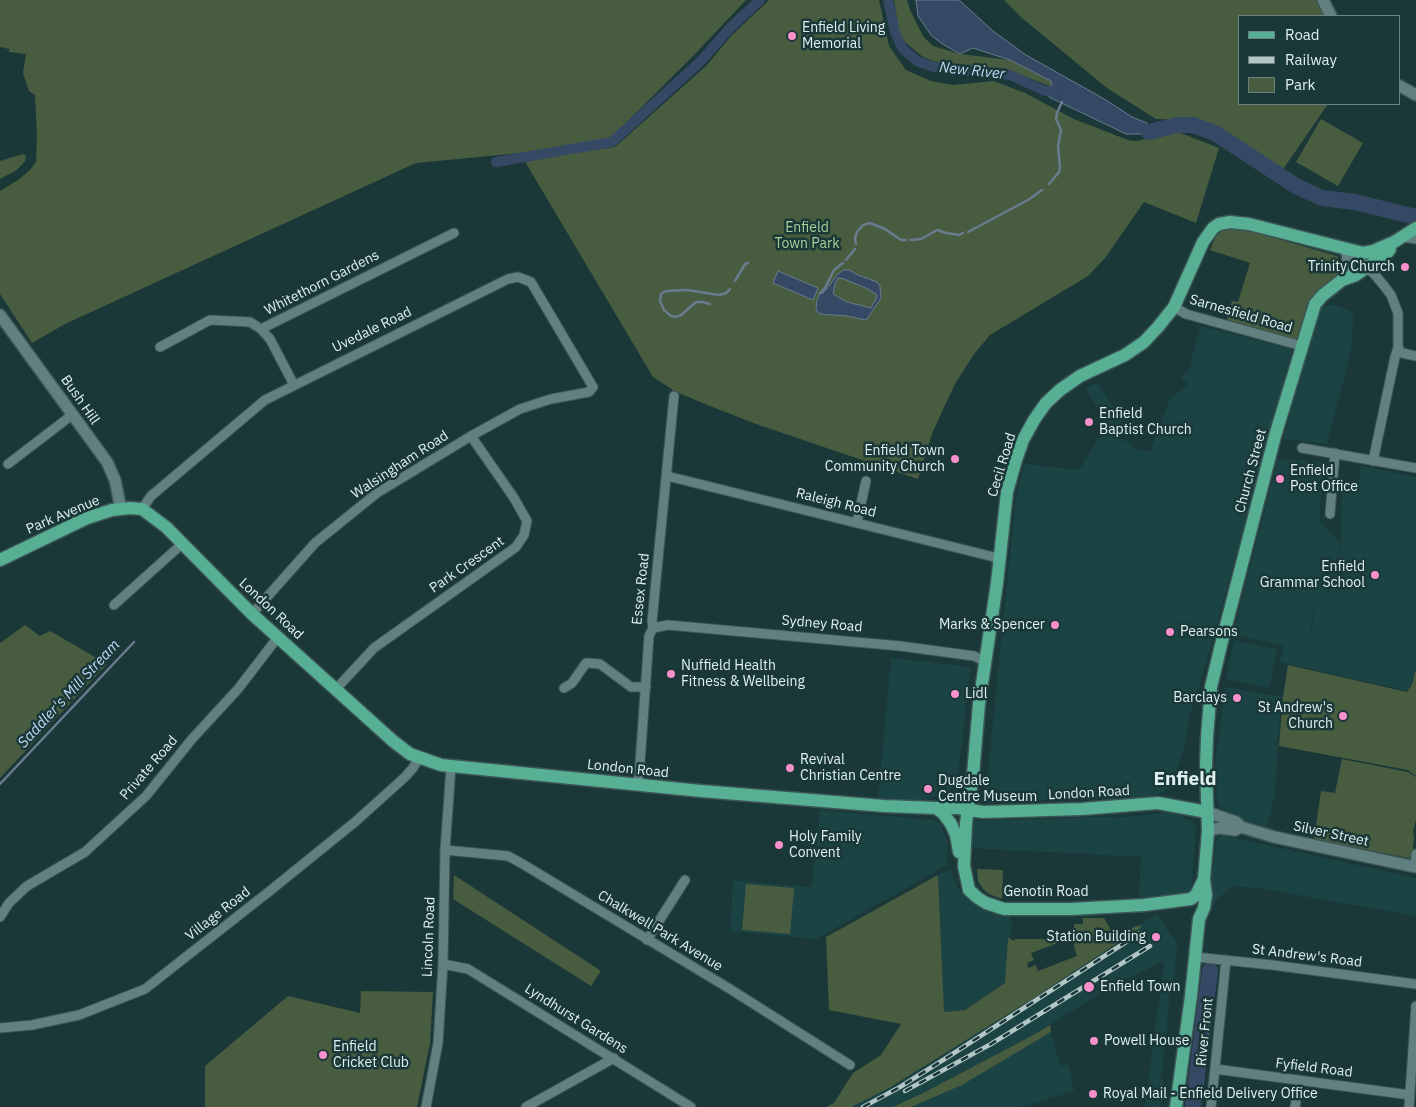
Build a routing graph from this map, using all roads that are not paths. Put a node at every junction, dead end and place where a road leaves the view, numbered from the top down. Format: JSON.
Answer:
{"nodes":[{"id":1,"x":1323,"y":0,"type":"edge"},
{"id":2,"x":1330,"y":15,"type":"edge"},
{"id":3,"x":1401,"y":87,"type":"edge"},
{"id":4,"x":1416,"y":95,"type":"edge"},
{"id":5,"x":1416,"y":228,"type":"edge"},
{"id":6,"x":454,"y":233,"type":"dead end"},
{"id":7,"x":1416,"y":239,"type":"edge"},
{"id":8,"x":1398,"y":240,"type":"junction"},
{"id":9,"x":1348,"y":250,"type":"junction"},
{"id":10,"x":1366,"y":268,"type":"junction"},
{"id":11,"x":1346,"y":278,"type":"junction"},
{"id":12,"x":1174,"y":307,"type":"junction"},
{"id":13,"x":0,"y":315,"type":"edge"},
{"id":14,"x":261,"y":329,"type":"junction"},
{"id":15,"x":1302,"y":346,"type":"junction"},
{"id":16,"x":160,"y":347,"type":"dead end"},
{"id":17,"x":1398,"y":348,"type":"junction"},
{"id":18,"x":1416,"y":356,"type":"edge"},
{"id":19,"x":294,"y":385,"type":"junction"},
{"id":20,"x":593,"y":388,"type":"joint"},
{"id":21,"x":674,"y":396,"type":"dead end"},
{"id":22,"x":72,"y":414,"type":"junction"},
{"id":23,"x":471,"y":436,"type":"junction"},
{"id":24,"x":1302,"y":448,"type":"dead end"},
{"id":25,"x":1335,"y":453,"type":"junction"},
{"id":26,"x":1373,"y":461,"type":"junction"},
{"id":27,"x":8,"y":464,"type":"dead end"},
{"id":28,"x":1416,"y":468,"type":"edge"},
{"id":29,"x":667,"y":476,"type":"junction"},
{"id":30,"x":866,"y":481,"type":"dead end"},
{"id":31,"x":121,"y":509,"type":"junction"},
{"id":32,"x":142,"y":509,"type":"junction"},
{"id":33,"x":1330,"y":514,"type":"dead end"},
{"id":34,"x":857,"y":522,"type":"junction"},
{"id":35,"x":182,"y":544,"type":"junction"},
{"id":36,"x":998,"y":558,"type":"junction"},
{"id":37,"x":0,"y":560,"type":"edge"},
{"id":38,"x":114,"y":605,"type":"dead end"},
{"id":39,"x":252,"y":614,"type":"junction"},
{"id":40,"x":653,"y":628,"type":"junction"},
{"id":41,"x":278,"y":637,"type":"junction"},
{"id":42,"x":985,"y":664,"type":"junction"},
{"id":43,"x":646,"y":687,"type":"junction"},
{"id":44,"x":564,"y":688,"type":"dead end"},
{"id":45,"x":336,"y":689,"type":"junction"},
{"id":46,"x":419,"y":758,"type":"junction"},
{"id":47,"x":451,"y":767,"type":"junction"},
{"id":48,"x":636,"y":785,"type":"junction"},
{"id":49,"x":936,"y":808,"type":"junction"},
{"id":50,"x":967,"y":809,"type":"junction"},
{"id":51,"x":1207,"y":812,"type":"junction"},
{"id":52,"x":1241,"y":827,"type":"junction"},
{"id":53,"x":1208,"y":831,"type":"junction"},
{"id":54,"x":445,"y":850,"type":"junction"},
{"id":55,"x":1416,"y":854,"type":"edge"},
{"id":56,"x":964,"y":866,"type":"junction"},
{"id":57,"x":1415,"y":867,"type":"edge"},
{"id":58,"x":685,"y":880,"type":"dead end"},
{"id":59,"x":1202,"y":882,"type":"junction"},
{"id":60,"x":1191,"y":899,"type":"junction"},
{"id":61,"x":0,"y":917,"type":"edge"},
{"id":62,"x":1199,"y":919,"type":"junction"},
{"id":63,"x":647,"y":940,"type":"junction"},
{"id":64,"x":1195,"y":957,"type":"junction"},
{"id":65,"x":1226,"y":960,"type":"junction"},
{"id":66,"x":443,"y":964,"type":"junction"},
{"id":67,"x":1416,"y":984,"type":"edge"},
{"id":68,"x":1416,"y":1006,"type":"edge"},
{"id":69,"x":1415,"y":1022,"type":"edge"},
{"id":70,"x":0,"y":1028,"type":"edge"},
{"id":71,"x":614,"y":1058,"type":"junction"},
{"id":72,"x":850,"y":1065,"type":"dead end"},
{"id":73,"x":1215,"y":1069,"type":"junction"},
{"id":74,"x":1299,"y":1080,"type":"junction"},
{"id":75,"x":1410,"y":1095,"type":"junction"},
{"id":76,"x":426,"y":1107,"type":"edge"},
{"id":77,"x":526,"y":1107,"type":"edge"},
{"id":78,"x":691,"y":1107,"type":"edge"},
{"id":79,"x":1176,"y":1107,"type":"edge"},
{"id":80,"x":1211,"y":1107,"type":"edge"},
{"id":81,"x":1295,"y":1107,"type":"edge"},
{"id":82,"x":1409,"y":1107,"type":"edge"}],
"edges":[{"from":1,"to":2,"type":"street"},
{"from":3,"to":4,"type":"street"},
{"from":5,"to":8,"type":"main road"},
{"from":6,"to":14,"type":"street","name":"Whitethorn Gardens"},
{"from":7,"to":8,"type":"street"},
{"from":8,"to":9,"type":"main road","name":"Cecil Road"},
{"from":8,"to":10,"type":"main road","name":"Church Street"},
{"from":9,"to":10,"type":"street","name":"Cecil Road"},
{"from":9,"to":11,"type":"street"},
{"from":9,"to":12,"type":"main road","name":"Cecil Road"},
{"from":10,"to":11,"type":"main road","name":"Church Street"},
{"from":10,"to":17,"type":"street","name":"Cecil Road"},
{"from":11,"to":15,"type":"main road","name":"Church Street"},
{"from":12,"to":15,"type":"street","name":"Sarnesfield Road"},
{"from":12,"to":36,"type":"main road","name":"Cecil Road"},
{"from":13,"to":22,"type":"street","name":"Bush Hill"},
{"from":14,"to":16,"type":"street"},
{"from":14,"to":19,"type":"street","name":"Whitethorn Gardens"},
{"from":15,"to":51,"type":"main road","name":"Church Street"},
{"from":17,"to":18,"type":"street"},
{"from":17,"to":26,"type":"street","name":"Cecil Road"},
{"from":19,"to":20,"type":"street","name":"Uvedale Road"},
{"from":19,"to":32,"type":"street","name":"Uvedale Road"},
{"from":20,"to":23,"type":"street","name":"Walsingham Road"},
{"from":21,"to":29,"type":"street","name":"Essex Road"},
{"from":22,"to":27,"type":"street"},
{"from":22,"to":31,"type":"street","name":"Bush Hill"},
{"from":23,"to":39,"type":"street","name":"Walsingham Road"},
{"from":23,"to":45,"type":"street","name":"Park Crescent"},
{"from":24,"to":25,"type":"street"},
{"from":25,"to":26,"type":"street"},
{"from":25,"to":33,"type":"street"},
{"from":26,"to":28,"type":"street"},
{"from":29,"to":34,"type":"street","name":"Raleigh Road"},
{"from":29,"to":40,"type":"street","name":"Essex Road"},
{"from":30,"to":34,"type":"street"},
{"from":31,"to":32,"type":"main road","name":"Park Avenue"},
{"from":31,"to":37,"type":"main road","name":"Park Avenue"},
{"from":32,"to":35,"type":"main road","name":"London Road"},
{"from":34,"to":36,"type":"street","name":"Raleigh Road"},
{"from":35,"to":38,"type":"street"},
{"from":35,"to":39,"type":"main road","name":"London Road"},
{"from":36,"to":42,"type":"main road","name":"Cecil Road"},
{"from":39,"to":41,"type":"main road","name":"London Road"},
{"from":40,"to":42,"type":"street","name":"Sydney Road"},
{"from":40,"to":43,"type":"street","name":"Essex Road"},
{"from":41,"to":45,"type":"main road","name":"London Road"},
{"from":41,"to":61,"type":"street","name":"Private Road"},
{"from":42,"to":50,"type":"main road","name":"Cecil Road"},
{"from":43,"to":44,"type":"street"},
{"from":43,"to":48,"type":"street","name":"Essex Road"},
{"from":45,"to":46,"type":"main road","name":"London Road"},
{"from":46,"to":47,"type":"main road","name":"London Road"},
{"from":46,"to":70,"type":"street","name":"Village Road"},
{"from":47,"to":48,"type":"main road","name":"London Road"},
{"from":47,"to":54,"type":"street","name":"Lincoln Road"},
{"from":48,"to":49,"type":"main road","name":"London Road"},
{"from":49,"to":50,"type":"main road","name":"London Road"},
{"from":49,"to":56,"type":"main road"},
{"from":50,"to":51,"type":"main road","name":"London Road"},
{"from":50,"to":56,"type":"main road","name":"Genotin Road"},
{"from":51,"to":52,"type":"street","name":"Silver Street"},
{"from":51,"to":53,"type":"main road","name":"Church Street"},
{"from":52,"to":53,"type":"street","name":"Silver Street"},
{"from":52,"to":57,"type":"street","name":"Silver Street"},
{"from":53,"to":59,"type":"main road","name":"Church Street"},
{"from":54,"to":63,"type":"street","name":"Chalkwell Park Avenue"},
{"from":54,"to":66,"type":"street","name":"Lincoln Road"},
{"from":55,"to":57,"type":"street"},
{"from":56,"to":60,"type":"main road","name":"Genotin Road"},
{"from":58,"to":63,"type":"street"},
{"from":59,"to":60,"type":"main road"},
{"from":59,"to":62,"type":"main road","name":"Church Street"},
{"from":60,"to":62,"type":"main road"},
{"from":62,"to":64,"type":"main road","name":"Church Street"},
{"from":63,"to":72,"type":"street","name":"Chalkwell Park Avenue"},
{"from":64,"to":65,"type":"street","name":"St Andrew's Road"},
{"from":64,"to":79,"type":"main road","name":"Church Street"},
{"from":65,"to":67,"type":"street","name":"St Andrew's Road"},
{"from":65,"to":73,"type":"street","name":"River Front"},
{"from":66,"to":71,"type":"street","name":"Lyndhurst Gardens"},
{"from":66,"to":76,"type":"street","name":"Lincoln Road"},
{"from":68,"to":69,"type":"street"},
{"from":69,"to":75,"type":"street"},
{"from":71,"to":77,"type":"street"},
{"from":71,"to":78,"type":"street","name":"Lyndhurst Gardens"},
{"from":73,"to":74,"type":"street","name":"Fyfield Road"},
{"from":73,"to":80,"type":"street","name":"River Front"},
{"from":74,"to":75,"type":"street","name":"Fyfield Road"},
{"from":74,"to":81,"type":"street"},
{"from":75,"to":82,"type":"street"}]}
